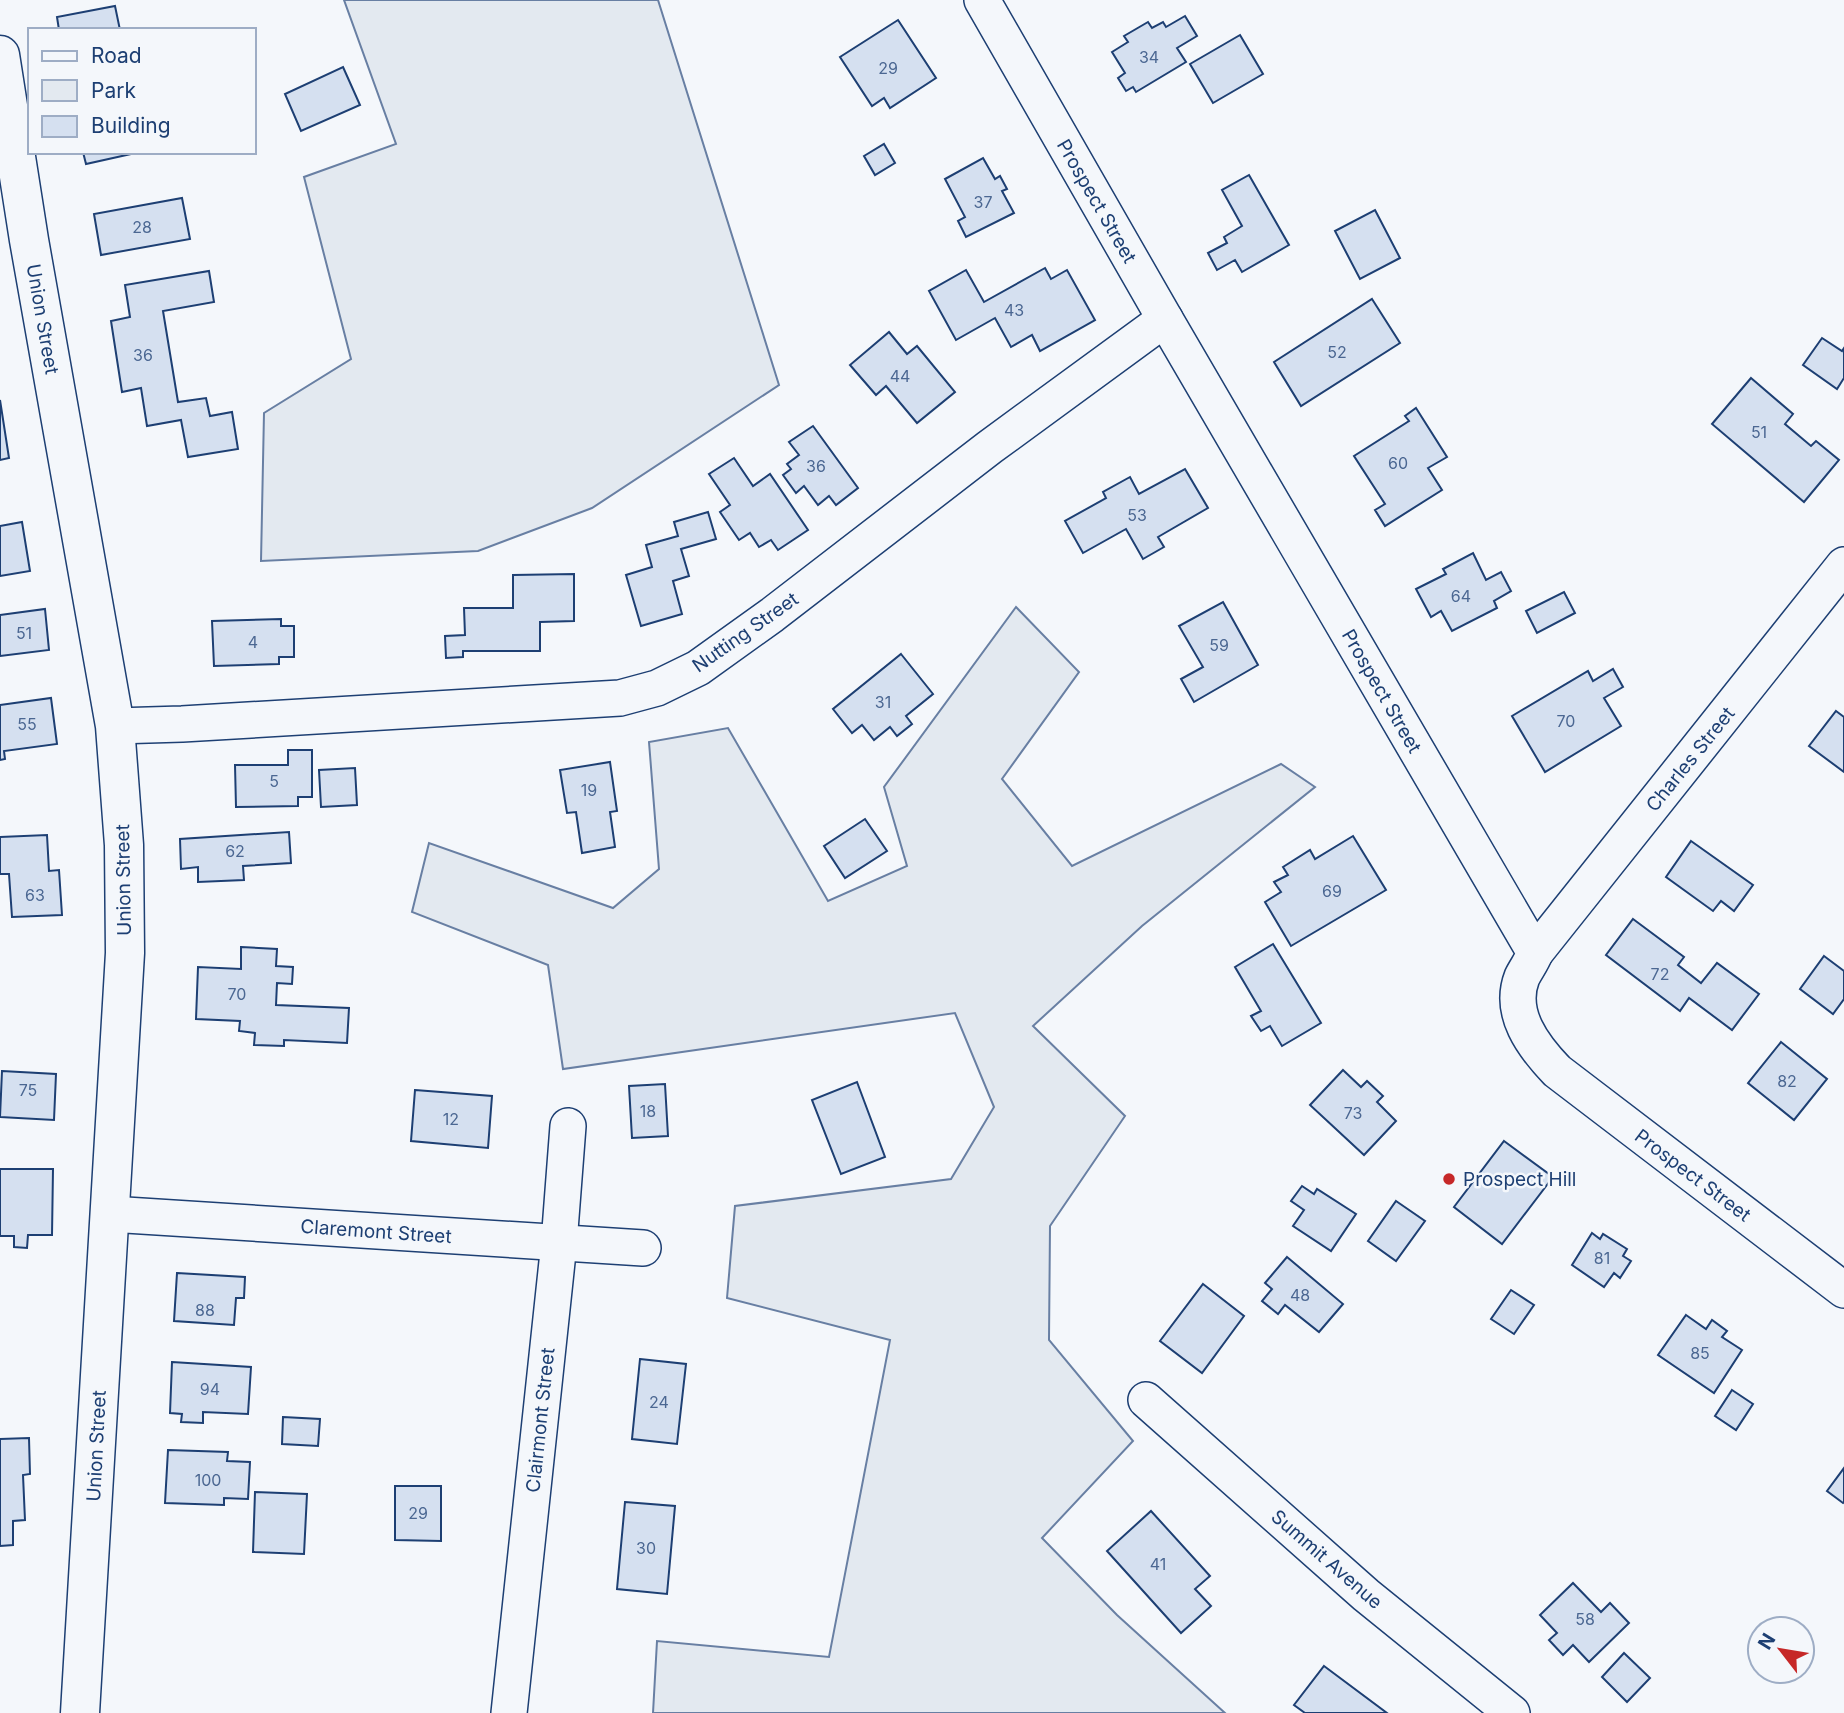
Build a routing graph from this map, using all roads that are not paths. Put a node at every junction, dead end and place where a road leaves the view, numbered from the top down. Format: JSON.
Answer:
{"nodes":[{"id":1,"x":982,"y":0,"type":"edge"},
{"id":2,"x":0,"y":55,"type":"edge"},
{"id":3,"x":1165,"y":319,"type":"junction"},
{"id":4,"x":1844,"y":565,"type":"edge"},
{"id":5,"x":115,"y":726,"type":"junction"},
{"id":6,"x":1535,"y":953,"type":"junction"},
{"id":7,"x":568,"y":1126,"type":"dead end"},
{"id":8,"x":110,"y":1214,"type":"junction"},
{"id":9,"x":559,"y":1242,"type":"junction"},
{"id":10,"x":643,"y":1248,"type":"dead end"},
{"id":11,"x":1844,"y":1290,"type":"edge"},
{"id":12,"x":1146,"y":1400,"type":"dead end"},
{"id":13,"x":80,"y":1713,"type":"edge"},
{"id":14,"x":509,"y":1713,"type":"edge"},
{"id":15,"x":1512,"y":1713,"type":"edge"}],
"edges":[{"from":1,"to":3,"type":"street","name":"Prospect Street"},
{"from":2,"to":5,"type":"street","name":"Union Street"},
{"from":3,"to":5,"type":"street","name":"Nutting Street"},
{"from":3,"to":6,"type":"street","name":"Prospect Street"},
{"from":4,"to":6,"type":"street","name":"Charles Street"},
{"from":5,"to":8,"type":"street","name":"Union Street"},
{"from":6,"to":11,"type":"street","name":"Prospect Street"},
{"from":7,"to":9,"type":"street","name":"Clairmont Street"},
{"from":8,"to":9,"type":"street","name":"Claremont Street"},
{"from":8,"to":13,"type":"street","name":"Union Street"},
{"from":9,"to":10,"type":"street","name":"Claremont Street"},
{"from":9,"to":14,"type":"street","name":"Clairmont Street"},
{"from":12,"to":15,"type":"street","name":"Summit Avenue"}]}
